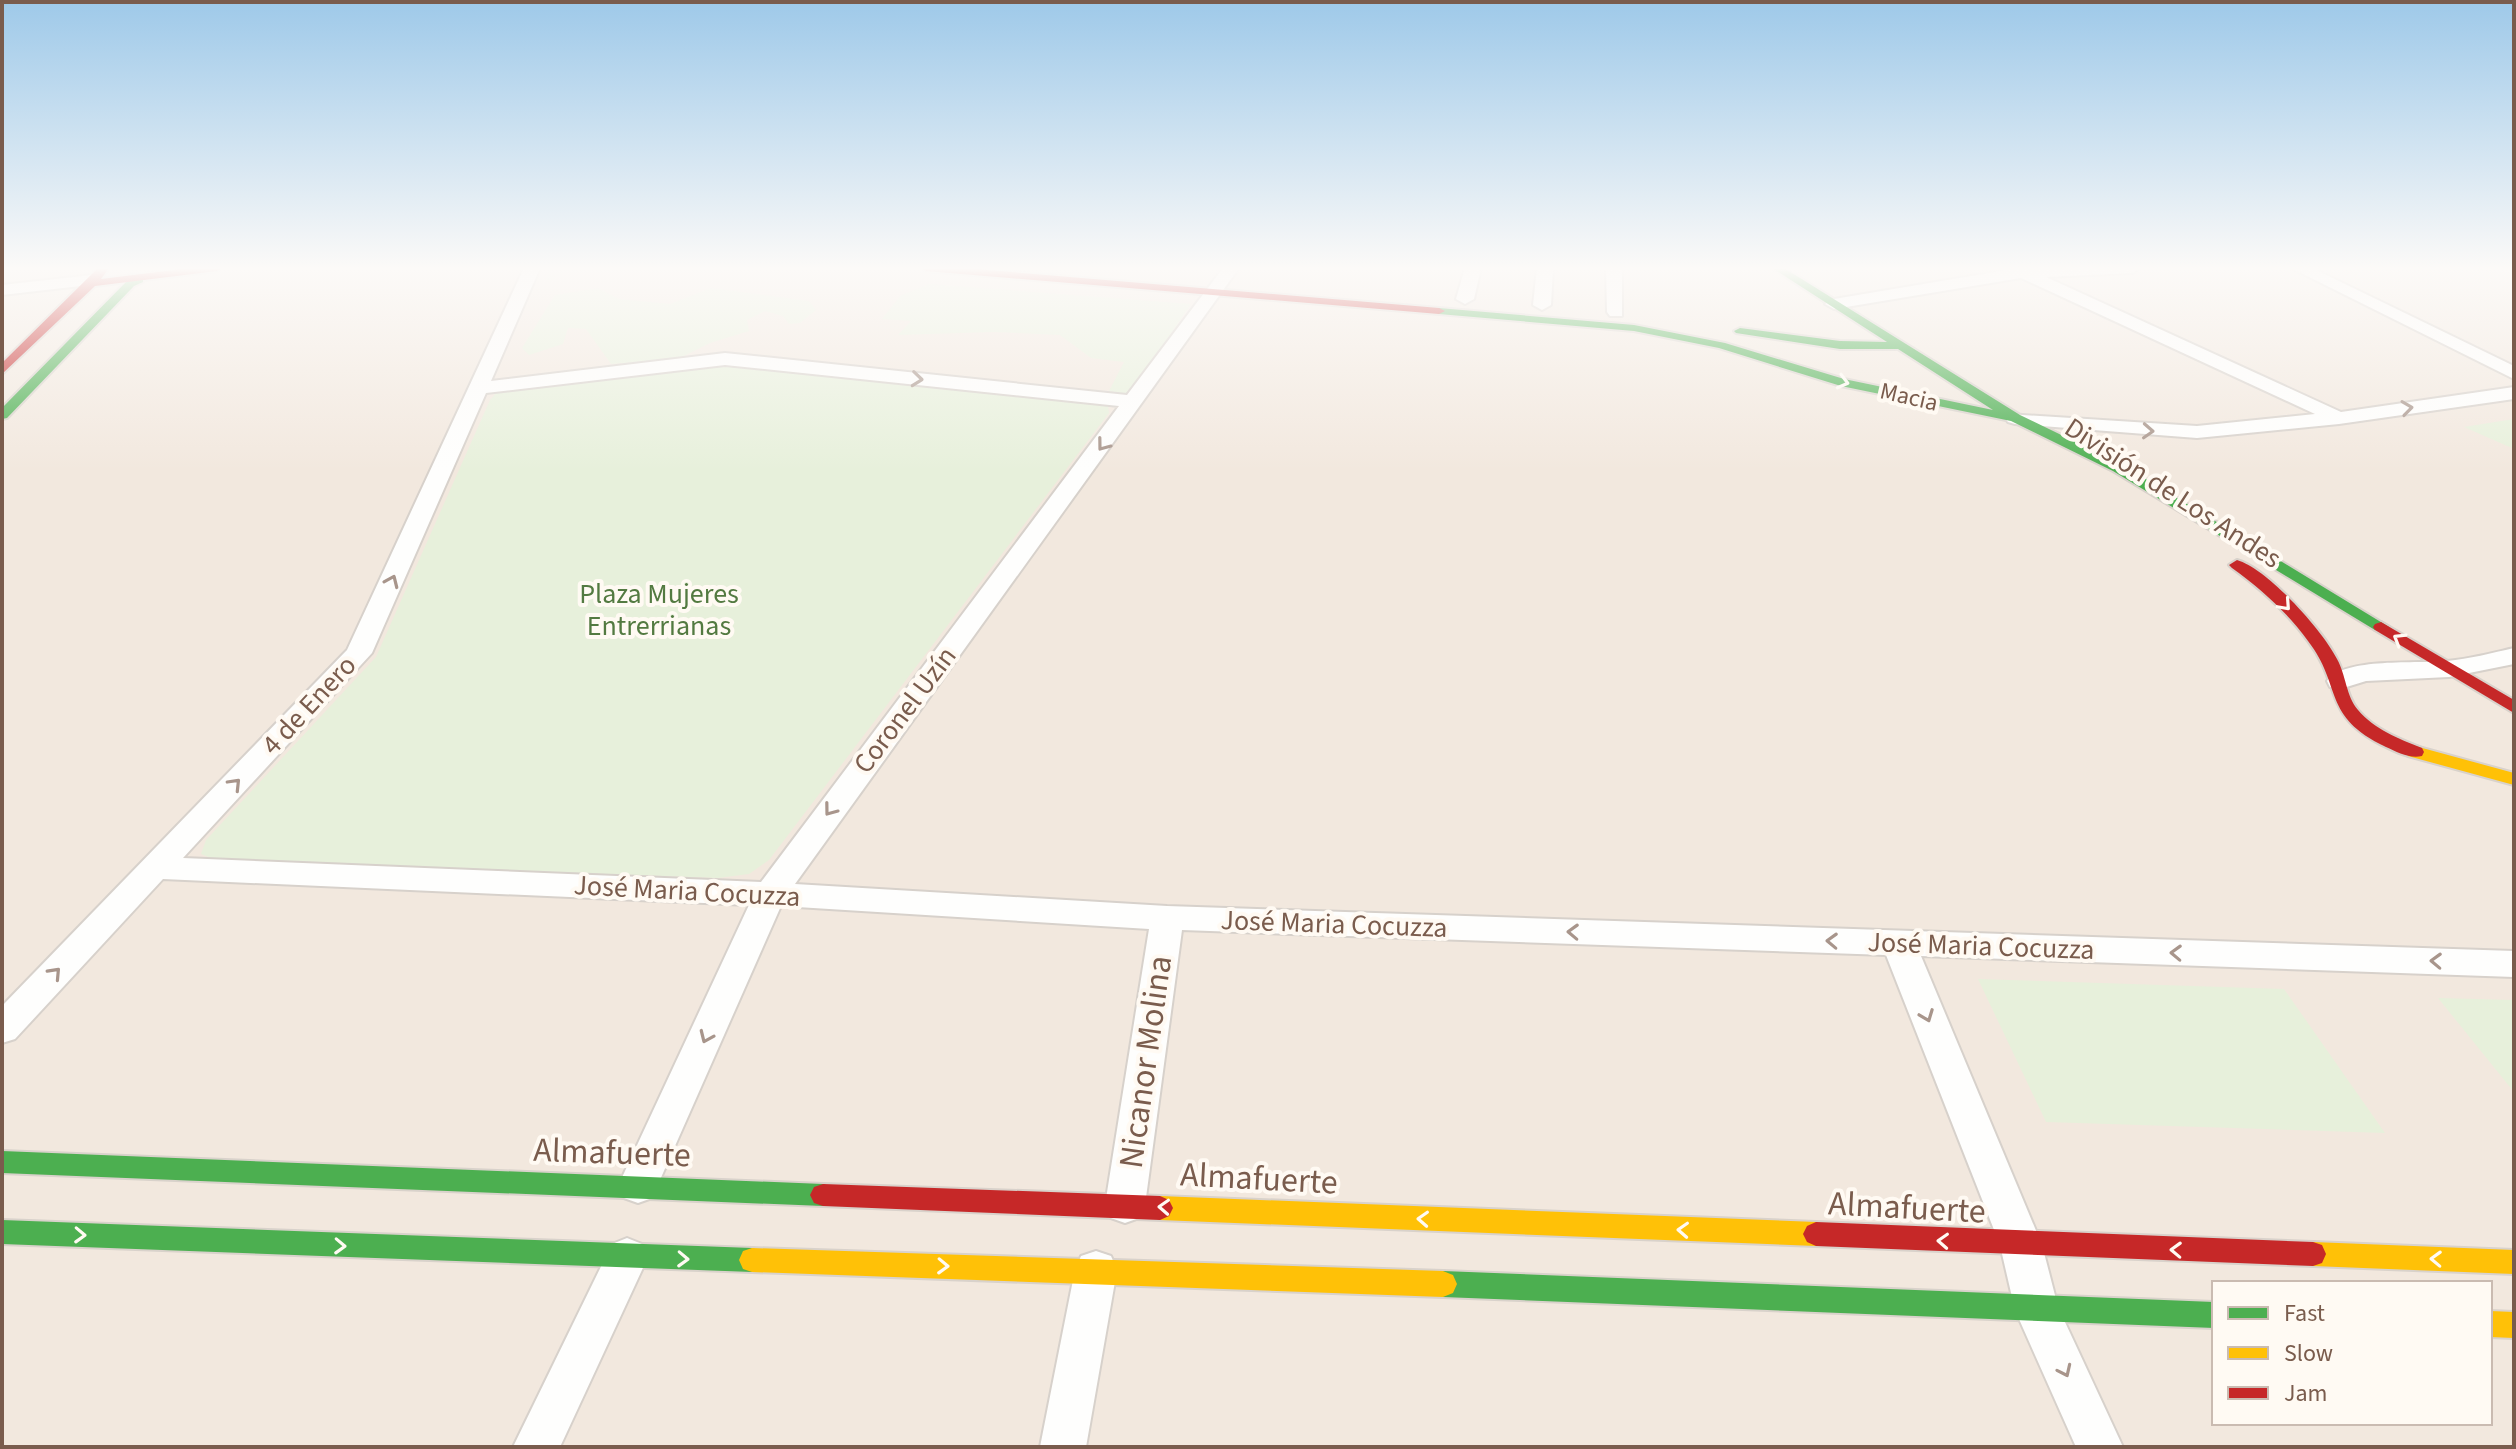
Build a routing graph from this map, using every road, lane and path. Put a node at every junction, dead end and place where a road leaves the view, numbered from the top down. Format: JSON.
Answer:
{"nodes":[{"id":1,"x":37,"y":336,"type":"edge"},
{"id":2,"x":80,"y":336,"type":"edge"},
{"id":3,"x":502,"y":336,"type":"edge"},
{"id":4,"x":1183,"y":336,"type":"edge"},
{"id":5,"x":1673,"y":336,"type":"edge"},
{"id":6,"x":1776,"y":336,"type":"edge"},
{"id":7,"x":1884,"y":336,"type":"edge"},
{"id":8,"x":2160,"y":336,"type":"edge"},
{"id":9,"x":2437,"y":336,"type":"edge"},
{"id":10,"x":1900,"y":346,"type":"junction"},
{"id":11,"x":2,"y":370,"type":"edge"},
{"id":12,"x":2514,"y":373,"type":"edge"},
{"id":13,"x":478,"y":388,"type":"junction"},
{"id":14,"x":2514,"y":393,"type":"edge"},
{"id":15,"x":1135,"y":402,"type":"junction"},
{"id":16,"x":1954,"y":408,"type":"junction"},
{"id":17,"x":2,"y":415,"type":"edge"},
{"id":18,"x":2015,"y":418,"type":"junction"},
{"id":19,"x":2339,"y":418,"type":"junction"},
{"id":20,"x":2112,"y":487,"type":"dead end"},
{"id":21,"x":2215,"y":551,"type":"dead end"},
{"id":22,"x":2514,"y":656,"type":"edge"},
{"id":23,"x":2449,"y":669,"type":"junction"},
{"id":24,"x":2340,"y":681,"type":"junction"},
{"id":25,"x":2514,"y":708,"type":"edge"},
{"id":26,"x":2508,"y":773,"type":"edge"},
{"id":27,"x":154,"y":868,"type":"junction"},
{"id":28,"x":770,"y":894,"type":"junction"},
{"id":29,"x":1167,"y":918,"type":"junction"},
{"id":30,"x":1899,"y":944,"type":"junction"},
{"id":31,"x":2514,"y":964,"type":"edge"},
{"id":32,"x":2,"y":1029,"type":"edge"},
{"id":33,"x":2,"y":1162,"type":"edge"},
{"id":34,"x":638,"y":1186,"type":"junction"},
{"id":35,"x":1125,"y":1205,"type":"junction"},
{"id":36,"x":2,"y":1232,"type":"edge"},
{"id":37,"x":2021,"y":1245,"type":"junction"},
{"id":38,"x":627,"y":1257,"type":"junction"},
{"id":39,"x":2514,"y":1262,"type":"edge"},
{"id":40,"x":1096,"y":1270,"type":"junction"},
{"id":41,"x":2037,"y":1310,"type":"junction"},
{"id":42,"x":2212,"y":1315,"type":"edge"},
{"id":43,"x":2492,"y":1324,"type":"edge"},
{"id":44,"x":2514,"y":1325,"type":"edge"},
{"id":45,"x":536,"y":1447,"type":"edge"},
{"id":46,"x":1063,"y":1447,"type":"edge"},
{"id":47,"x":2100,"y":1447,"type":"edge"}],
"edges":[{"from":1,"to":11,"type":"street"},
{"from":2,"to":17,"type":"street"},
{"from":3,"to":13,"type":"street","name":"4 de Enero"},
{"from":4,"to":15,"type":"street","name":"Coronel Uzín"},
{"from":5,"to":16,"type":"street","name":"Macia","one_way":true},
{"from":6,"to":10,"type":"street","name":"Macia"},
{"from":7,"to":10,"type":"street","name":"División de Los Andes"},
{"from":8,"to":19,"type":"street"},
{"from":9,"to":12,"type":"street"},
{"from":10,"to":16,"type":"street"},
{"from":10,"to":18,"type":"street","name":"División de Los Andes"},
{"from":13,"to":15,"type":"street","one_way":true},
{"from":27,"to":13,"type":"street","name":"4 de Enero","one_way":true},
{"from":19,"to":14,"type":"street","name":"Macia","one_way":true},
{"from":15,"to":28,"type":"street","name":"Coronel Uzín","one_way":true},
{"from":16,"to":18,"type":"street","name":"Macia"},
{"from":18,"to":19,"type":"street","name":"Macia","one_way":true},
{"from":18,"to":20,"type":"street","name":"División de Los Andes"},
{"from":23,"to":18,"type":"street","name":"División de Los Andes","one_way":true},
{"from":21,"to":24,"type":"street","name":"División de Los Andes","one_way":true},
{"from":22,"to":23,"type":"street"},
{"from":23,"to":24,"type":"street"},
{"from":23,"to":25,"type":"street","name":"División de Los Andes"},
{"from":24,"to":26,"type":"street","name":"División de Los Andes"},
{"from":27,"to":28,"type":"street","name":"José Maria Cocuzza"},
{"from":32,"to":27,"type":"street","name":"4 de Enero","one_way":true},
{"from":28,"to":29,"type":"street","name":"José Maria Cocuzza"},
{"from":28,"to":34,"type":"street","name":"Coronel Uzín","one_way":true},
{"from":30,"to":29,"type":"street","name":"José Maria Cocuzza","one_way":true},
{"from":29,"to":35,"type":"street","name":"Nicanor Molina"},
{"from":31,"to":30,"type":"street","name":"José Maria Cocuzza","one_way":true},
{"from":30,"to":37,"type":"street","one_way":true},
{"from":33,"to":34,"type":"street","name":"Almafuerte"},
{"from":34,"to":35,"type":"street","name":"Almafuerte"},
{"from":37,"to":35,"type":"street","name":"Almafuerte","one_way":true},
{"from":36,"to":38,"type":"street","one_way":true},
{"from":39,"to":37,"type":"street","name":"Almafuerte","one_way":true},
{"from":37,"to":41,"type":"street"},
{"from":38,"to":40,"type":"street","one_way":true},
{"from":38,"to":45,"type":"street"},
{"from":40,"to":41,"type":"street"},
{"from":40,"to":46,"type":"street"},
{"from":41,"to":42,"type":"street"},
{"from":41,"to":47,"type":"street","one_way":true},
{"from":43,"to":44,"type":"street"}]}
